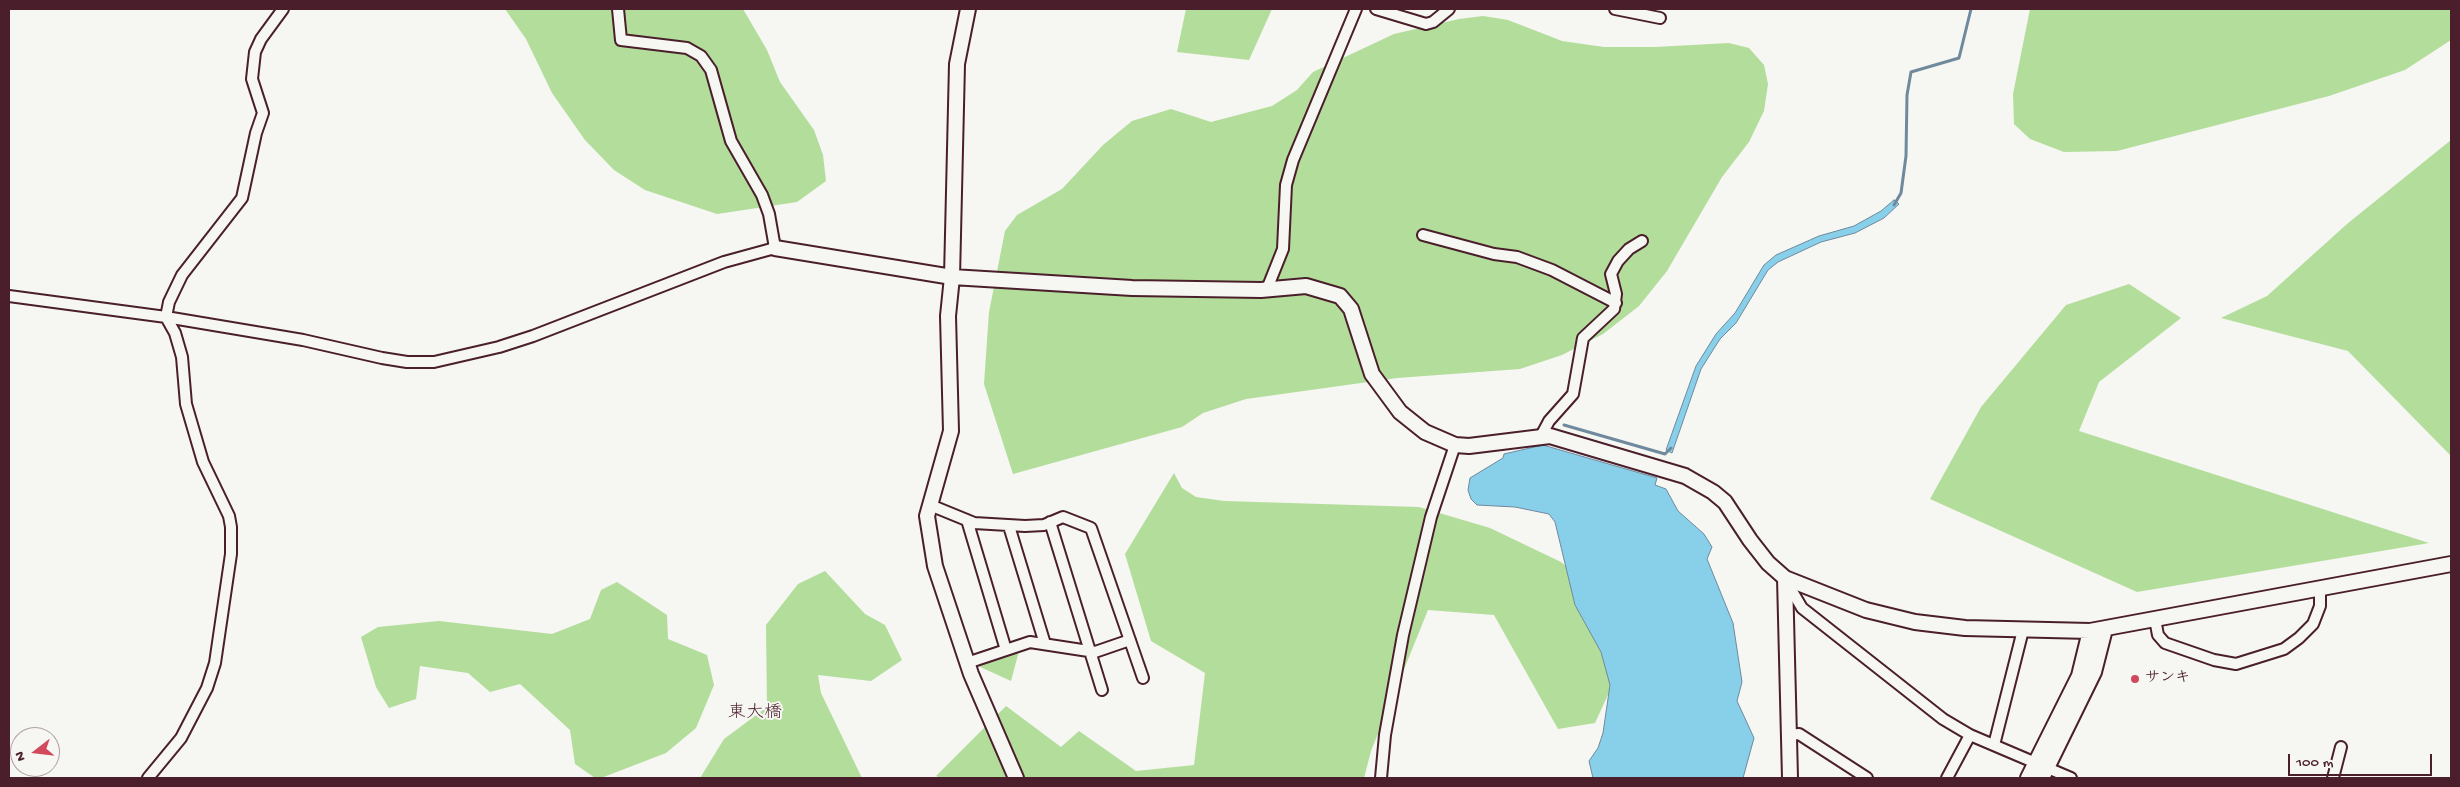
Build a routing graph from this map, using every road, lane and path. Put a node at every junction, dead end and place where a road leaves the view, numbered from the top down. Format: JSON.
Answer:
{"nodes":[{"id":1,"x":283,"y":9,"type":"edge"},
{"id":2,"x":618,"y":9,"type":"edge"},
{"id":3,"x":968,"y":9,"type":"edge"},
{"id":4,"x":1356,"y":9,"type":"edge"},
{"id":5,"x":1376,"y":9,"type":"edge"},
{"id":6,"x":1449,"y":9,"type":"edge"},
{"id":7,"x":1615,"y":9,"type":"edge"},
{"id":8,"x":1660,"y":18,"type":"dead end"},
{"id":9,"x":1423,"y":235,"type":"dead end"},
{"id":10,"x":1642,"y":241,"type":"dead end"},
{"id":11,"x":775,"y":248,"type":"junction"},
{"id":12,"x":952,"y":277,"type":"junction"},
{"id":13,"x":1267,"y":290,"type":"junction"},
{"id":14,"x":9,"y":296,"type":"edge"},
{"id":15,"x":1616,"y":303,"type":"junction"},
{"id":16,"x":166,"y":317,"type":"junction"},
{"id":17,"x":1541,"y":436,"type":"junction"},
{"id":18,"x":1455,"y":445,"type":"junction"},
{"id":19,"x":930,"y":505,"type":"junction"},
{"id":20,"x":967,"y":520,"type":"junction"},
{"id":21,"x":1050,"y":522,"type":"junction"},
{"id":22,"x":1009,"y":526,"type":"junction"},
{"id":23,"x":2451,"y":564,"type":"edge"},
{"id":24,"x":1784,"y":578,"type":"junction"},
{"id":25,"x":2320,"y":588,"type":"junction"},
{"id":26,"x":2155,"y":619,"type":"junction"},
{"id":27,"x":2105,"y":629,"type":"junction"},
{"id":28,"x":2023,"y":630,"type":"junction"},
{"id":29,"x":2090,"y":631,"type":"junction"},
{"id":30,"x":1130,"y":640,"type":"junction"},
{"id":31,"x":1045,"y":644,"type":"junction"},
{"id":32,"x":1006,"y":650,"type":"junction"},
{"id":33,"x":1090,"y":651,"type":"junction"},
{"id":34,"x":967,"y":663,"type":"junction"},
{"id":35,"x":1143,"y":678,"type":"dead end"},
{"id":36,"x":1102,"y":690,"type":"dead end"},
{"id":37,"x":1789,"y":735,"type":"junction"},
{"id":38,"x":1970,"y":735,"type":"junction"},
{"id":39,"x":1994,"y":746,"type":"junction"},
{"id":40,"x":2341,"y":747,"type":"dead end"},
{"id":41,"x":2042,"y":769,"type":"edge"},
{"id":42,"x":148,"y":778,"type":"edge"},
{"id":43,"x":1016,"y":778,"type":"edge"},
{"id":44,"x":1381,"y":778,"type":"edge"},
{"id":45,"x":1790,"y":778,"type":"edge"},
{"id":46,"x":1867,"y":778,"type":"edge"},
{"id":47,"x":1947,"y":778,"type":"edge"},
{"id":48,"x":2028,"y":778,"type":"edge"},
{"id":49,"x":2071,"y":778,"type":"edge"},
{"id":50,"x":2333,"y":778,"type":"edge"}],
"edges":[{"from":1,"to":16,"type":"street"},
{"from":2,"to":11,"type":"street"},
{"from":3,"to":12,"type":"street"},
{"from":4,"to":13,"type":"street"},
{"from":5,"to":6,"type":"street"},
{"from":7,"to":8,"type":"street"},
{"from":9,"to":15,"type":"street"},
{"from":10,"to":15,"type":"street"},
{"from":11,"to":12,"type":"street"},
{"from":11,"to":16,"type":"street"},
{"from":12,"to":13,"type":"street"},
{"from":12,"to":19,"type":"street"},
{"from":13,"to":18,"type":"street"},
{"from":14,"to":16,"type":"street"},
{"from":15,"to":17,"type":"street"},
{"from":16,"to":42,"type":"street"},
{"from":17,"to":18,"type":"street"},
{"from":17,"to":24,"type":"street"},
{"from":18,"to":44,"type":"street"},
{"from":19,"to":20,"type":"street"},
{"from":19,"to":34,"type":"street"},
{"from":20,"to":22,"type":"street"},
{"from":20,"to":32,"type":"street"},
{"from":21,"to":22,"type":"street"},
{"from":21,"to":30,"type":"street"},
{"from":21,"to":33,"type":"street"},
{"from":22,"to":31,"type":"street"},
{"from":23,"to":25,"type":"street"},
{"from":24,"to":28,"type":"street"},
{"from":24,"to":37,"type":"street"},
{"from":24,"to":38,"type":"street"},
{"from":25,"to":26,"type":"street"},
{"from":25,"to":26,"type":"street"},
{"from":26,"to":27,"type":"street"},
{"from":27,"to":29,"type":"street"},
{"from":27,"to":41,"type":"street"},
{"from":28,"to":29,"type":"street"},
{"from":28,"to":39,"type":"street"},
{"from":29,"to":41,"type":"street"},
{"from":30,"to":33,"type":"street"},
{"from":30,"to":35,"type":"street"},
{"from":31,"to":32,"type":"street"},
{"from":31,"to":33,"type":"street"},
{"from":32,"to":34,"type":"street"},
{"from":33,"to":36,"type":"street"},
{"from":34,"to":43,"type":"street"},
{"from":37,"to":45,"type":"street"},
{"from":37,"to":46,"type":"street"},
{"from":38,"to":39,"type":"street"},
{"from":38,"to":47,"type":"street"},
{"from":39,"to":41,"type":"street"},
{"from":40,"to":50,"type":"street"},
{"from":41,"to":48,"type":"street"},
{"from":41,"to":49,"type":"street"}]}
